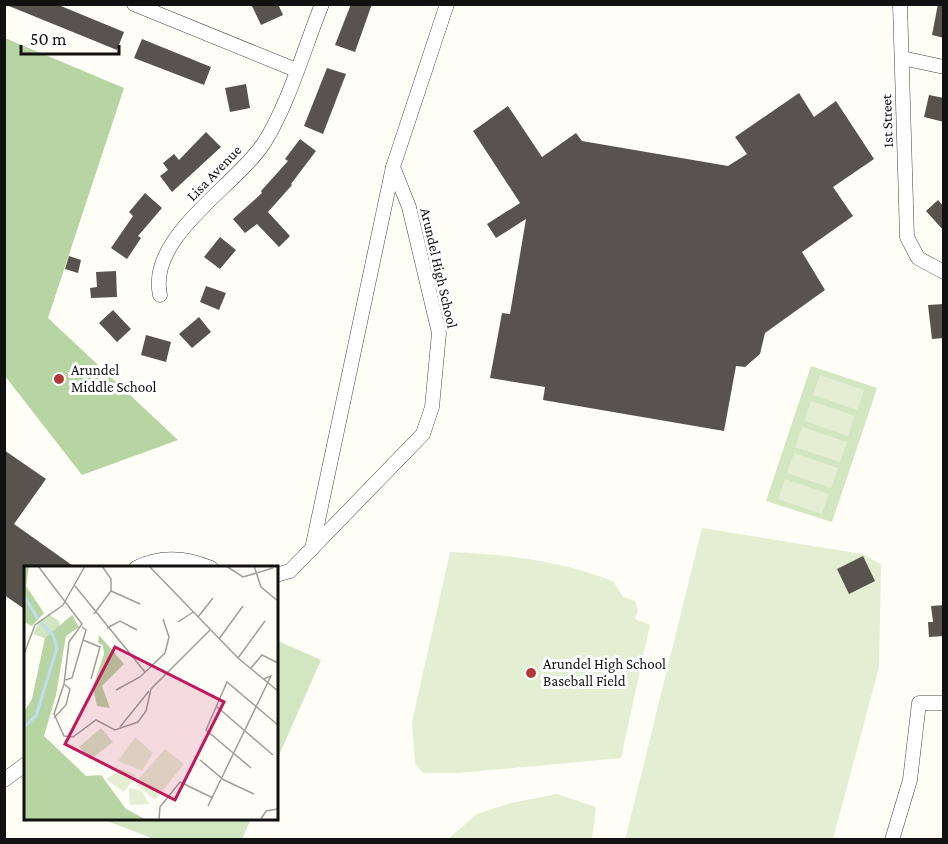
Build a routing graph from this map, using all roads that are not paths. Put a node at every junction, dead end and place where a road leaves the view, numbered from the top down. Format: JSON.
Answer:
{"nodes":[{"id":1,"x":134,"y":4,"type":"edge"},
{"id":2,"x":322,"y":4,"type":"edge"},
{"id":3,"x":447,"y":4,"type":"edge"},
{"id":4,"x":900,"y":4,"type":"edge"},
{"id":5,"x":902,"y":58,"type":"junction"},
{"id":6,"x":944,"y":67,"type":"edge"},
{"id":7,"x":296,"y":70,"type":"junction"},
{"id":8,"x":393,"y":167,"type":"junction"},
{"id":9,"x":944,"y":273,"type":"edge"},
{"id":10,"x":160,"y":296,"type":"dead end"},
{"id":11,"x":312,"y":549,"type":"junction"},
{"id":12,"x":140,"y":566,"type":"edge"},
{"id":13,"x":204,"y":566,"type":"edge"},
{"id":14,"x":278,"y":575,"type":"edge"},
{"id":15,"x":944,"y":703,"type":"edge"},
{"id":16,"x":24,"y":765,"type":"edge"},
{"id":17,"x":4,"y":780,"type":"edge"},
{"id":18,"x":892,"y":840,"type":"edge"}],
"edges":[{"from":1,"to":7,"type":"street"},
{"from":2,"to":7,"type":"street","name":"Lisa Avenue"},
{"from":3,"to":8,"type":"street"},
{"from":4,"to":5,"type":"street","name":"1st Street"},
{"from":5,"to":6,"type":"street"},
{"from":5,"to":9,"type":"street","name":"1st Street"},
{"from":7,"to":10,"type":"street","name":"Lisa Avenue"},
{"from":8,"to":11,"type":"street"},
{"from":8,"to":11,"type":"street","name":"Arundel High School"},
{"from":11,"to":14,"type":"street","name":"Arundel High School"},
{"from":12,"to":13,"type":"street"},
{"from":15,"to":18,"type":"street"},
{"from":16,"to":17,"type":"street"}]}
